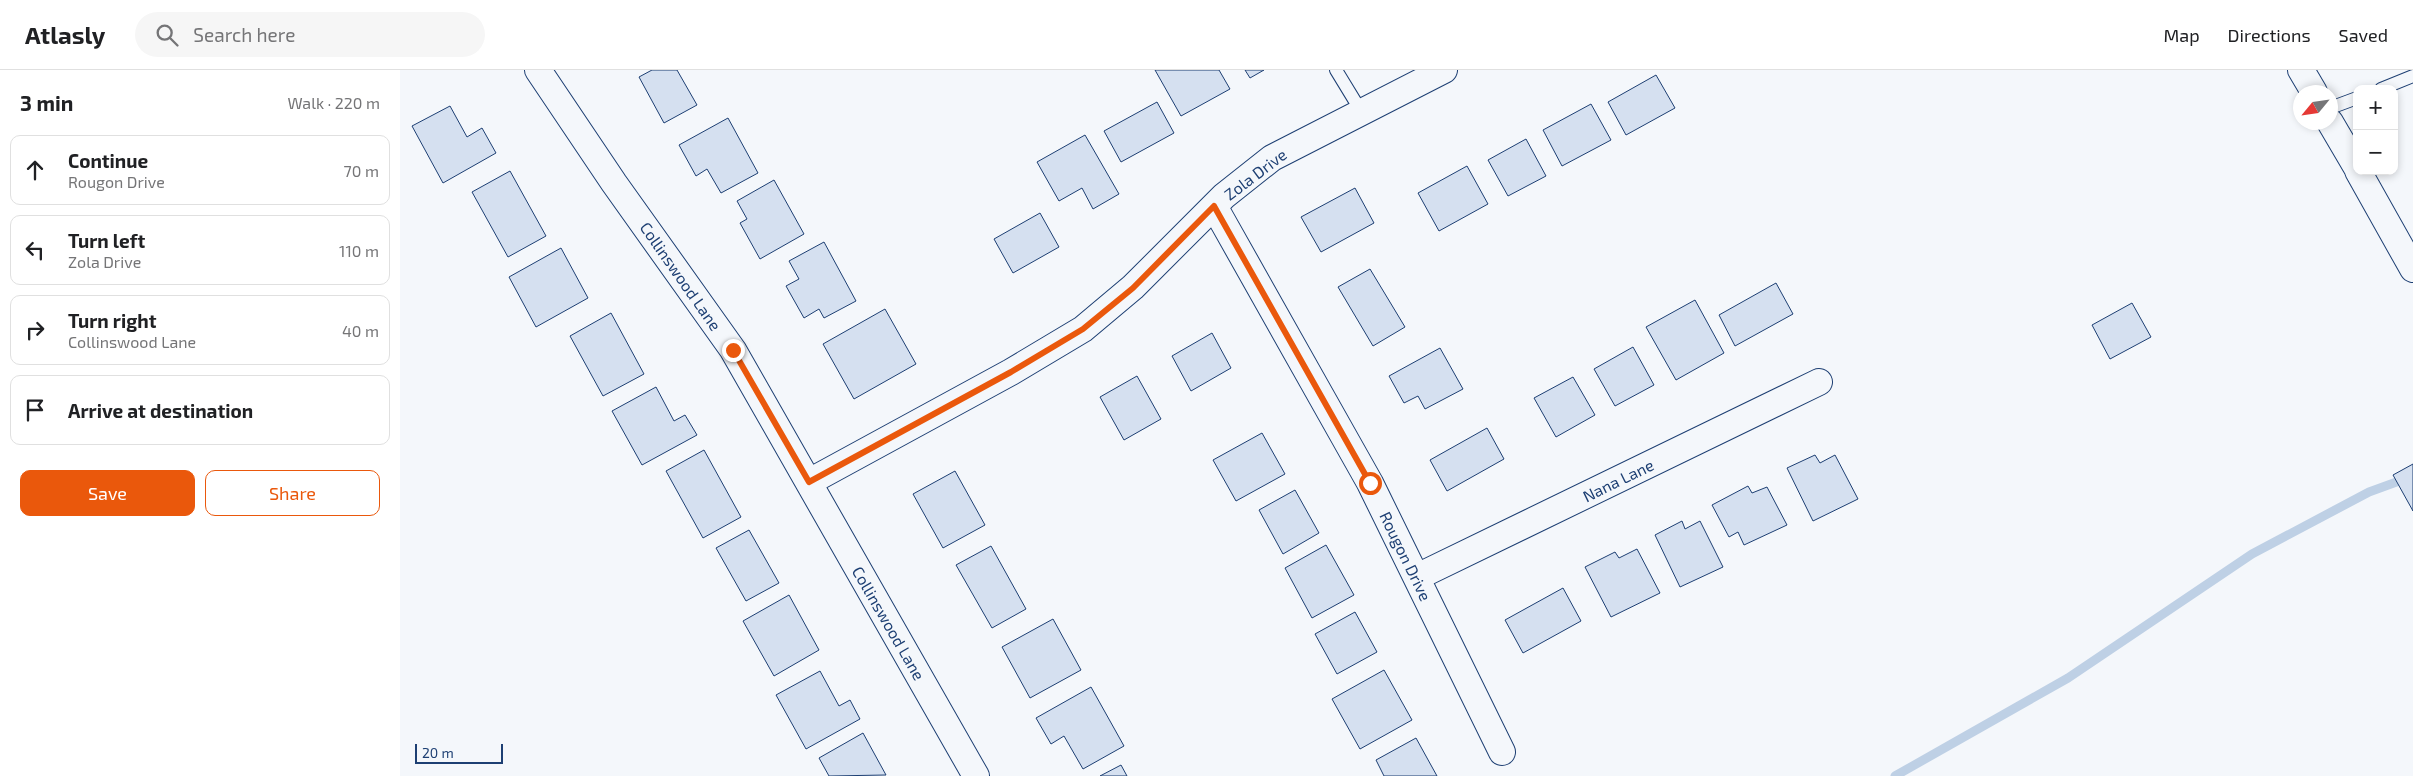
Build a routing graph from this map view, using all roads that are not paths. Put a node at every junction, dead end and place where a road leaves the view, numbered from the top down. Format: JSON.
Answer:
{"nodes":[{"id":1,"x":538,"y":70,"type":"edge"},
{"id":2,"x":1336,"y":70,"type":"edge"},
{"id":3,"x":1444,"y":70,"type":"edge"},
{"id":4,"x":2301,"y":70,"type":"edge"},
{"id":5,"x":2413,"y":76,"type":"edge"},
{"id":6,"x":2310,"y":85,"type":"edge"},
{"id":7,"x":2391,"y":85,"type":"edge"},
{"id":8,"x":2353,"y":99,"type":"edge"},
{"id":9,"x":2338,"y":105,"type":"edge"},
{"id":10,"x":1361,"y":111,"type":"junction"},
{"id":11,"x":2335,"y":130,"type":"edge"},
{"id":12,"x":2353,"y":161,"type":"edge"},
{"id":13,"x":2361,"y":175,"type":"edge"},
{"id":14,"x":1214,"y":206,"type":"junction"},
{"id":15,"x":2413,"y":269,"type":"edge"},
{"id":16,"x":1818,"y":382,"type":"dead end"},
{"id":17,"x":809,"y":482,"type":"junction"},
{"id":18,"x":1417,"y":577,"type":"junction"},
{"id":19,"x":1502,"y":752,"type":"dead end"},
{"id":20,"x":976,"y":776,"type":"edge"}],
"edges":[{"from":1,"to":17,"type":"street","name":"Collinswood Lane"},
{"from":2,"to":10,"type":"lane"},
{"from":3,"to":10,"type":"street","name":"Zola Drive"},
{"from":4,"to":6,"type":"street"},
{"from":5,"to":7,"type":"lane"},
{"from":8,"to":9,"type":"lane"},
{"from":10,"to":14,"type":"street","name":"Zola Drive"},
{"from":11,"to":12,"type":"street"},
{"from":13,"to":15,"type":"street"},
{"from":14,"to":17,"type":"street","name":"Zola Drive"},
{"from":14,"to":18,"type":"street","name":"Rougon Drive"},
{"from":16,"to":18,"type":"street","name":"Nana Lane"},
{"from":17,"to":20,"type":"street","name":"Collinswood Lane"},
{"from":18,"to":19,"type":"street","name":"Rougon Drive"}]}
